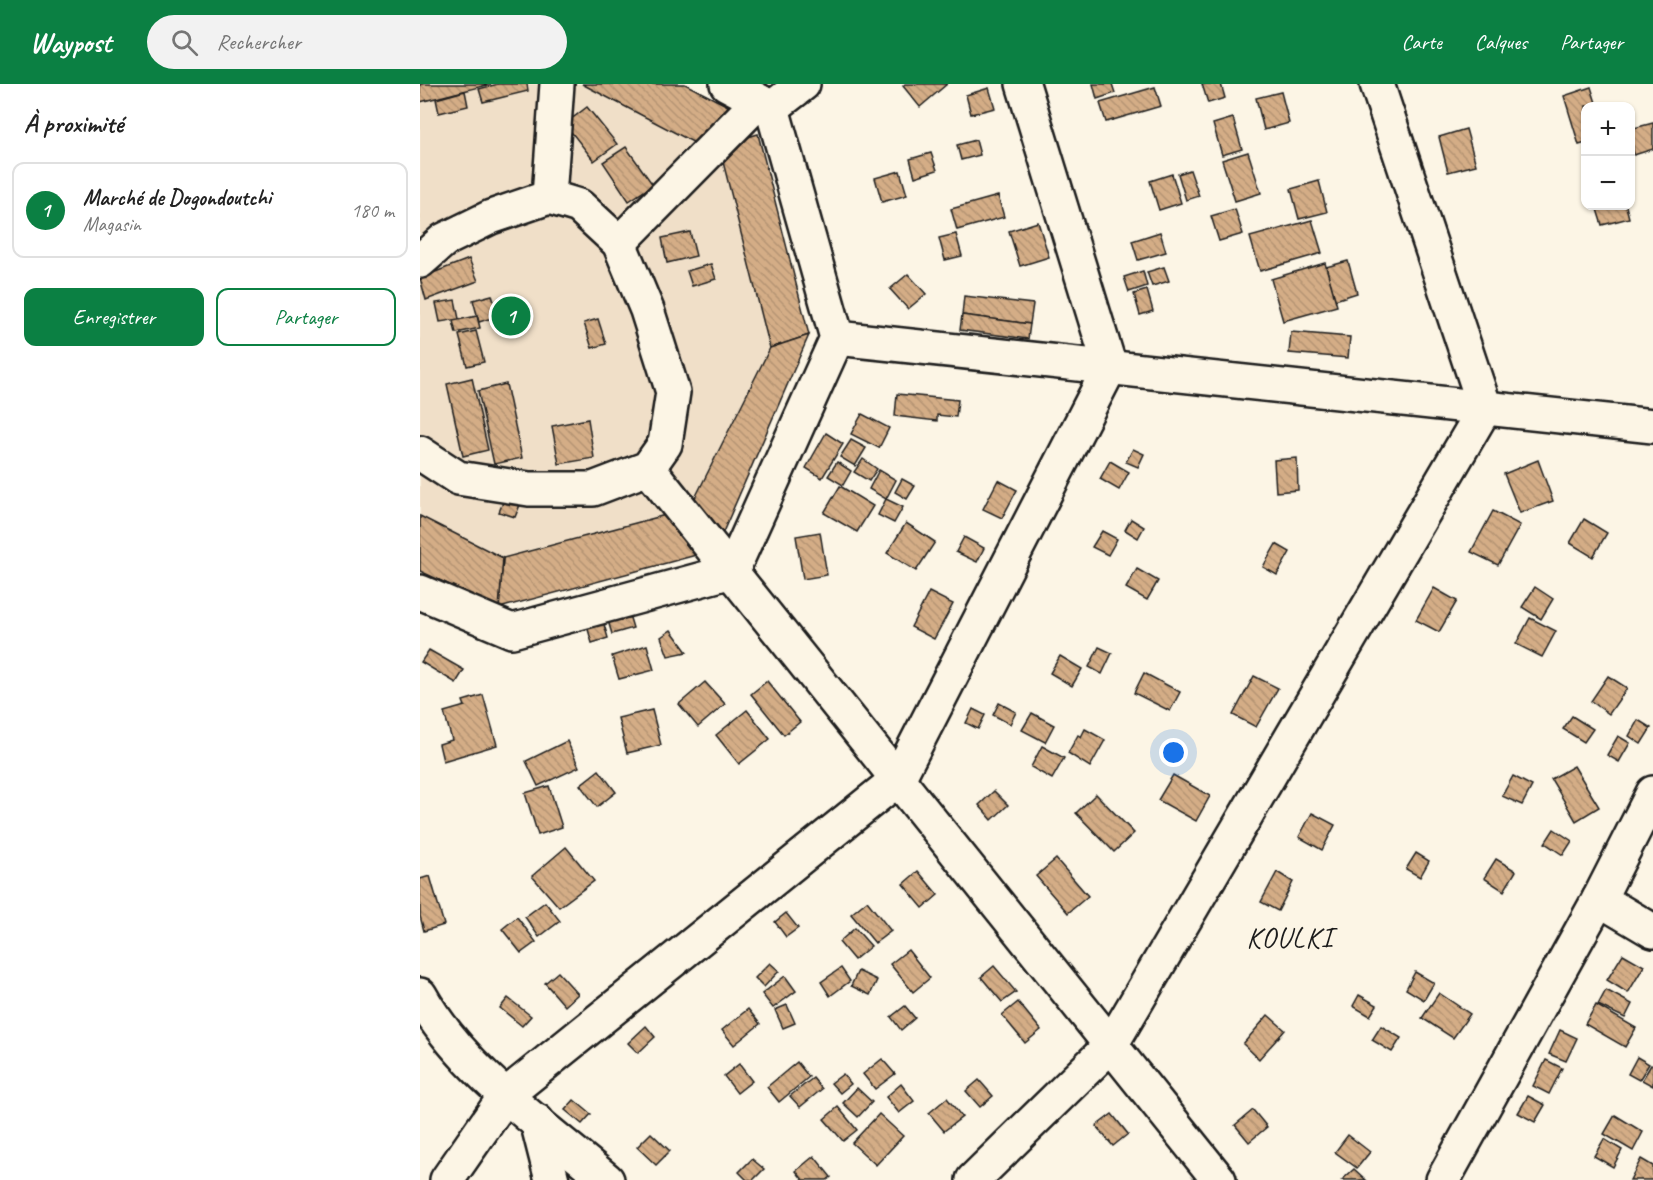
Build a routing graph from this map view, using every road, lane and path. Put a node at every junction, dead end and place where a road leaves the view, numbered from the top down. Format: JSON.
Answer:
{"nodes":[{"id":1,"x":557,"y":84,"type":"edge"},
{"id":2,"x":727,"y":84,"type":"edge"},
{"id":3,"x":803,"y":84,"type":"edge"},
{"id":4,"x":1023,"y":84,"type":"edge"},
{"id":5,"x":1377,"y":84,"type":"edge"},
{"id":6,"x":766,"y":104,"type":"junction"},
{"id":7,"x":549,"y":197,"type":"junction"},
{"id":8,"x":619,"y":243,"type":"junction"},
{"id":9,"x":420,"y":261,"type":"edge"},
{"id":10,"x":837,"y":338,"type":"junction"},
{"id":11,"x":1110,"y":367,"type":"junction"},
{"id":12,"x":1485,"y":408,"type":"junction"},
{"id":13,"x":1653,"y":426,"type":"edge"},
{"id":14,"x":420,"y":453,"type":"edge"},
{"id":15,"x":648,"y":468,"type":"junction"},
{"id":16,"x":732,"y":571,"type":"junction"},
{"id":17,"x":420,"y":592,"type":"edge"},
{"id":18,"x":898,"y":779,"type":"junction"},
{"id":19,"x":1653,"y":793,"type":"edge"},
{"id":20,"x":1599,"y":899,"type":"junction"},
{"id":21,"x":1653,"y":931,"type":"edge"},
{"id":22,"x":420,"y":995,"type":"edge"},
{"id":23,"x":1111,"y":1045,"type":"junction"},
{"id":24,"x":506,"y":1095,"type":"junction"},
{"id":25,"x":537,"y":1121,"type":"junction"},
{"id":26,"x":442,"y":1177,"type":"edge"},
{"id":27,"x":552,"y":1180,"type":"edge"},
{"id":28,"x":607,"y":1180,"type":"edge"},
{"id":29,"x":973,"y":1180,"type":"edge"},
{"id":30,"x":1219,"y":1180,"type":"edge"},
{"id":31,"x":1443,"y":1180,"type":"edge"}],
"edges":[{"from":1,"to":7,"type":"street"},
{"from":2,"to":6,"type":"street"},
{"from":3,"to":6,"type":"street"},
{"from":4,"to":11,"type":"street"},
{"from":5,"to":12,"type":"street"},
{"from":6,"to":8,"type":"street"},
{"from":6,"to":10,"type":"street"},
{"from":7,"to":8,"type":"street"},
{"from":7,"to":9,"type":"street"},
{"from":8,"to":15,"type":"street"},
{"from":10,"to":11,"type":"street"},
{"from":10,"to":16,"type":"street"},
{"from":11,"to":12,"type":"street"},
{"from":11,"to":18,"type":"street"},
{"from":12,"to":13,"type":"street"},
{"from":12,"to":23,"type":"street"},
{"from":14,"to":15,"type":"street"},
{"from":15,"to":16,"type":"street"},
{"from":16,"to":17,"type":"street"},
{"from":16,"to":18,"type":"street"},
{"from":18,"to":23,"type":"street"},
{"from":18,"to":24,"type":"street"},
{"from":19,"to":20,"type":"street"},
{"from":20,"to":21,"type":"street"},
{"from":20,"to":31,"type":"street"},
{"from":22,"to":24,"type":"street"},
{"from":23,"to":29,"type":"street"},
{"from":23,"to":30,"type":"street"},
{"from":24,"to":25,"type":"street"},
{"from":24,"to":26,"type":"street"},
{"from":25,"to":27,"type":"street"},
{"from":25,"to":28,"type":"street"}]}
